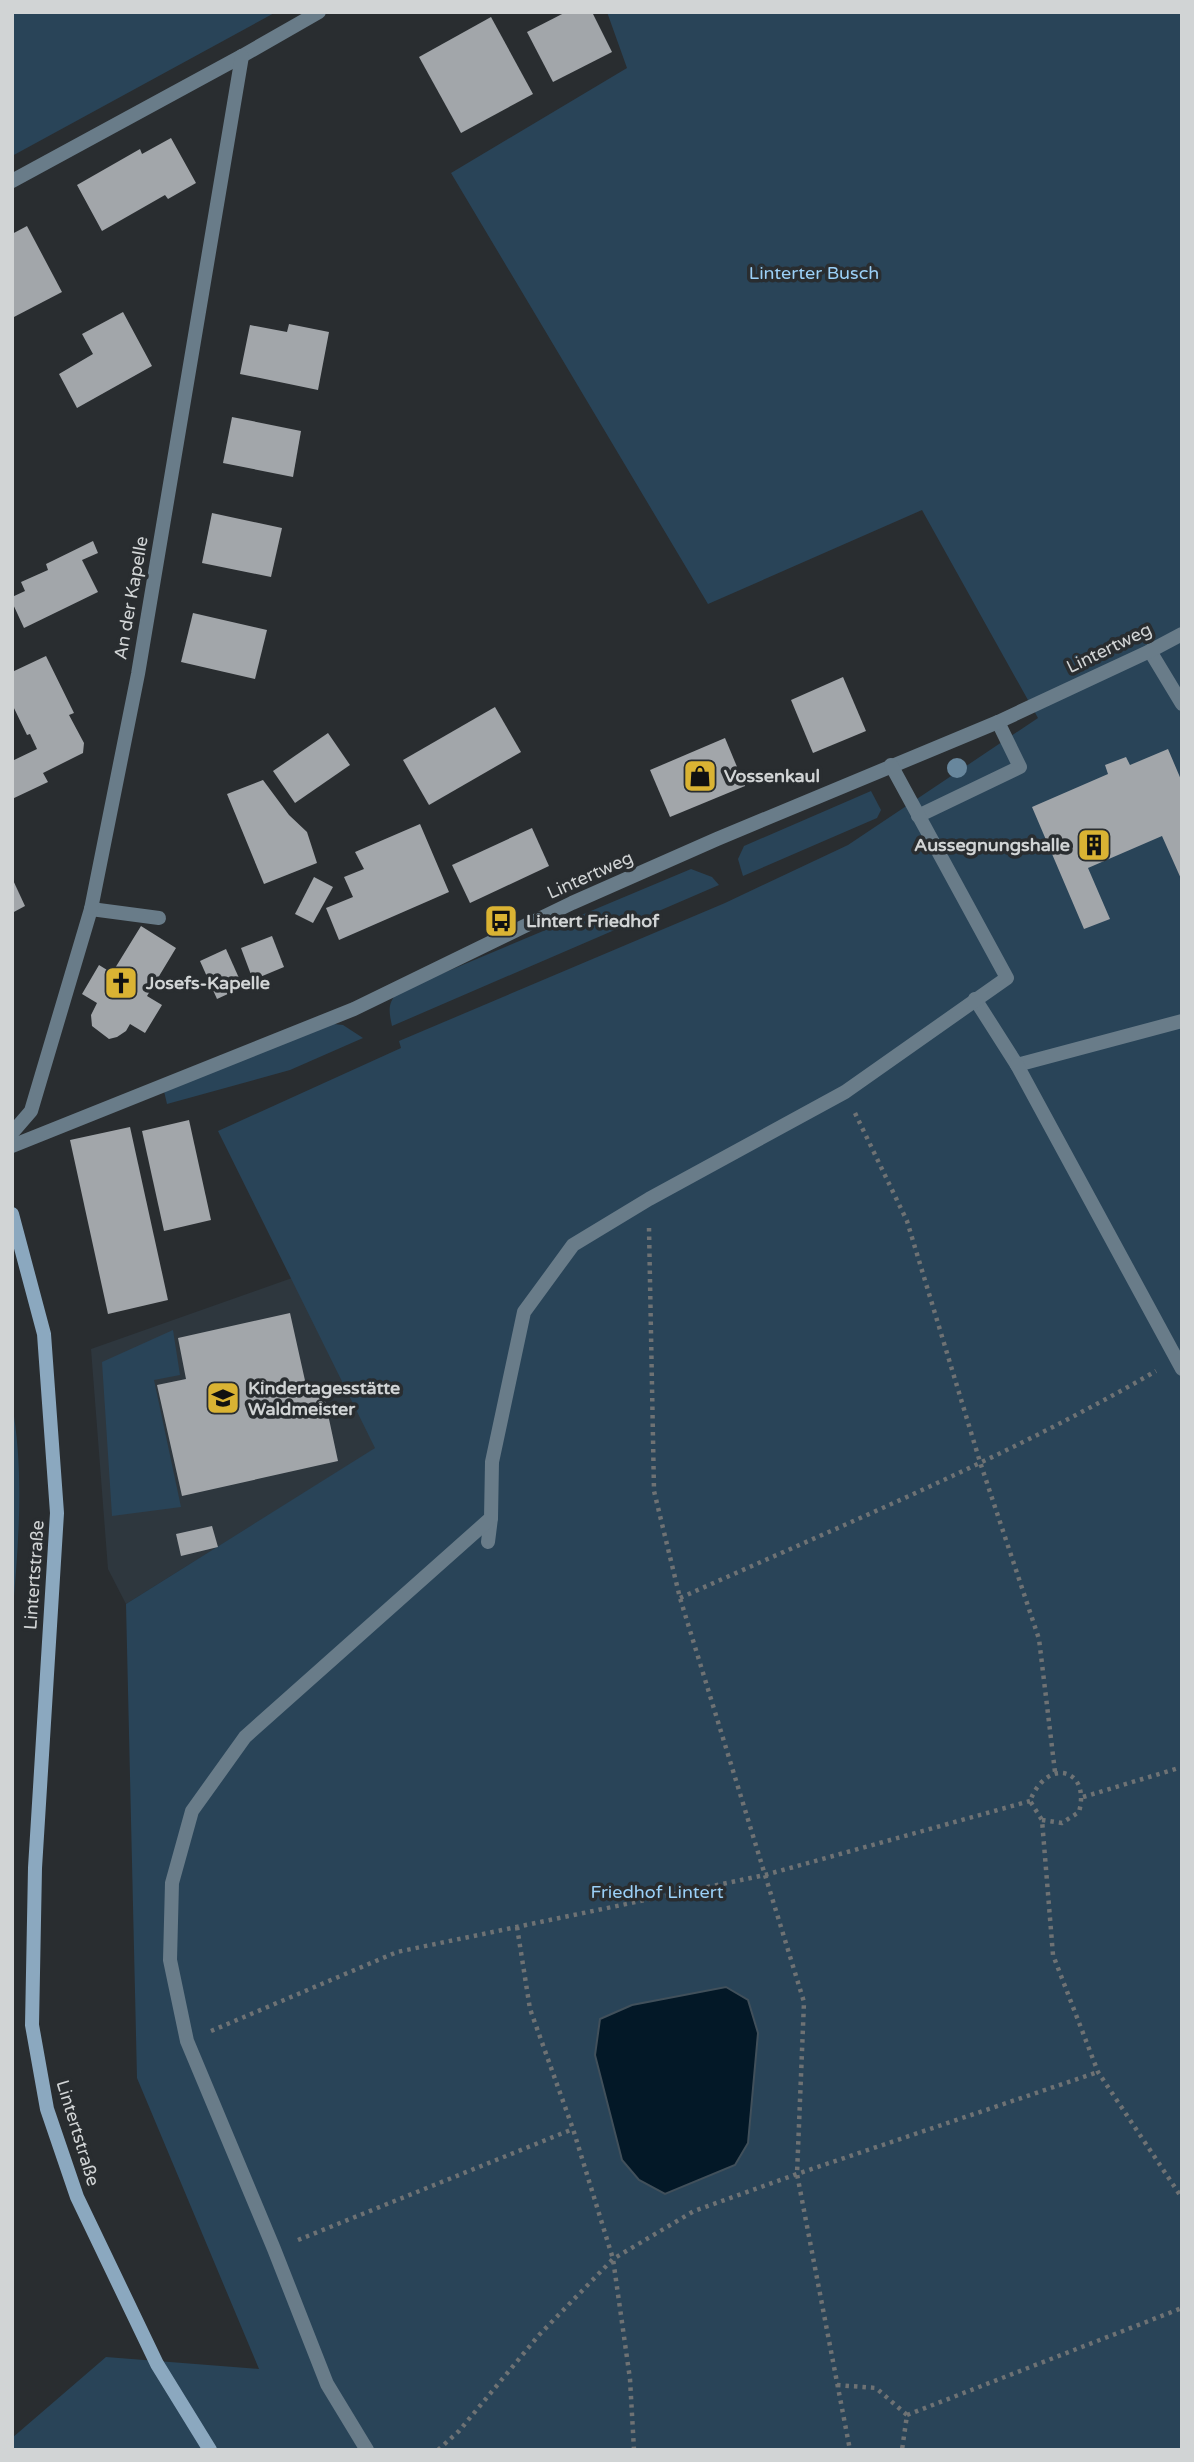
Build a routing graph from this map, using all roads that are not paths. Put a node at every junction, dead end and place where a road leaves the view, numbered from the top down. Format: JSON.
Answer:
{"nodes":[{"id":1,"x":319,"y":12,"type":"edge"},
{"id":2,"x":242,"y":56,"type":"junction"},
{"id":3,"x":12,"y":181,"type":"edge"},
{"id":4,"x":1182,"y":634,"type":"edge"},
{"id":5,"x":1150,"y":651,"type":"junction"},
{"id":6,"x":1182,"y":704,"type":"edge"},
{"id":7,"x":998,"y":722,"type":"junction"},
{"id":8,"x":891,"y":765,"type":"junction"},
{"id":9,"x":918,"y":816,"type":"junction"},
{"id":10,"x":91,"y":909,"type":"junction"},
{"id":11,"x":159,"y":918,"type":"dead end"},
{"id":12,"x":975,"y":999,"type":"junction"},
{"id":13,"x":1182,"y":1021,"type":"edge"},
{"id":14,"x":1017,"y":1065,"type":"junction"},
{"id":15,"x":12,"y":1133,"type":"edge"},
{"id":16,"x":12,"y":1146,"type":"edge"},
{"id":17,"x":12,"y":1214,"type":"edge"},
{"id":18,"x":1179,"y":1365,"type":"edge"},
{"id":19,"x":491,"y":1518,"type":"junction"},
{"id":20,"x":488,"y":1542,"type":"dead end"},
{"id":21,"x":210,"y":2450,"type":"edge"},
{"id":22,"x":367,"y":2450,"type":"edge"}],
"edges":[{"from":1,"to":2,"type":"street"},
{"from":2,"to":3,"type":"street"},
{"from":2,"to":10,"type":"street","name":"An der Kapelle"},
{"from":4,"to":5,"type":"street","name":"Lintertweg"},
{"from":5,"to":6,"type":"street"},
{"from":5,"to":7,"type":"street","name":"Lintertweg"},
{"from":7,"to":8,"type":"street","name":"Lintertweg"},
{"from":7,"to":9,"type":"street"},
{"from":8,"to":9,"type":"street"},
{"from":8,"to":16,"type":"street","name":"Lintertweg"},
{"from":9,"to":12,"type":"street"},
{"from":10,"to":11,"type":"street"},
{"from":10,"to":15,"type":"street","name":"An der Kapelle"},
{"from":12,"to":14,"type":"street"},
{"from":12,"to":19,"type":"street"},
{"from":13,"to":14,"type":"street"},
{"from":14,"to":18,"type":"street"},
{"from":17,"to":21,"type":"main road","name":"Lintertstraße"},
{"from":19,"to":20,"type":"street"},
{"from":19,"to":22,"type":"street"}]}
